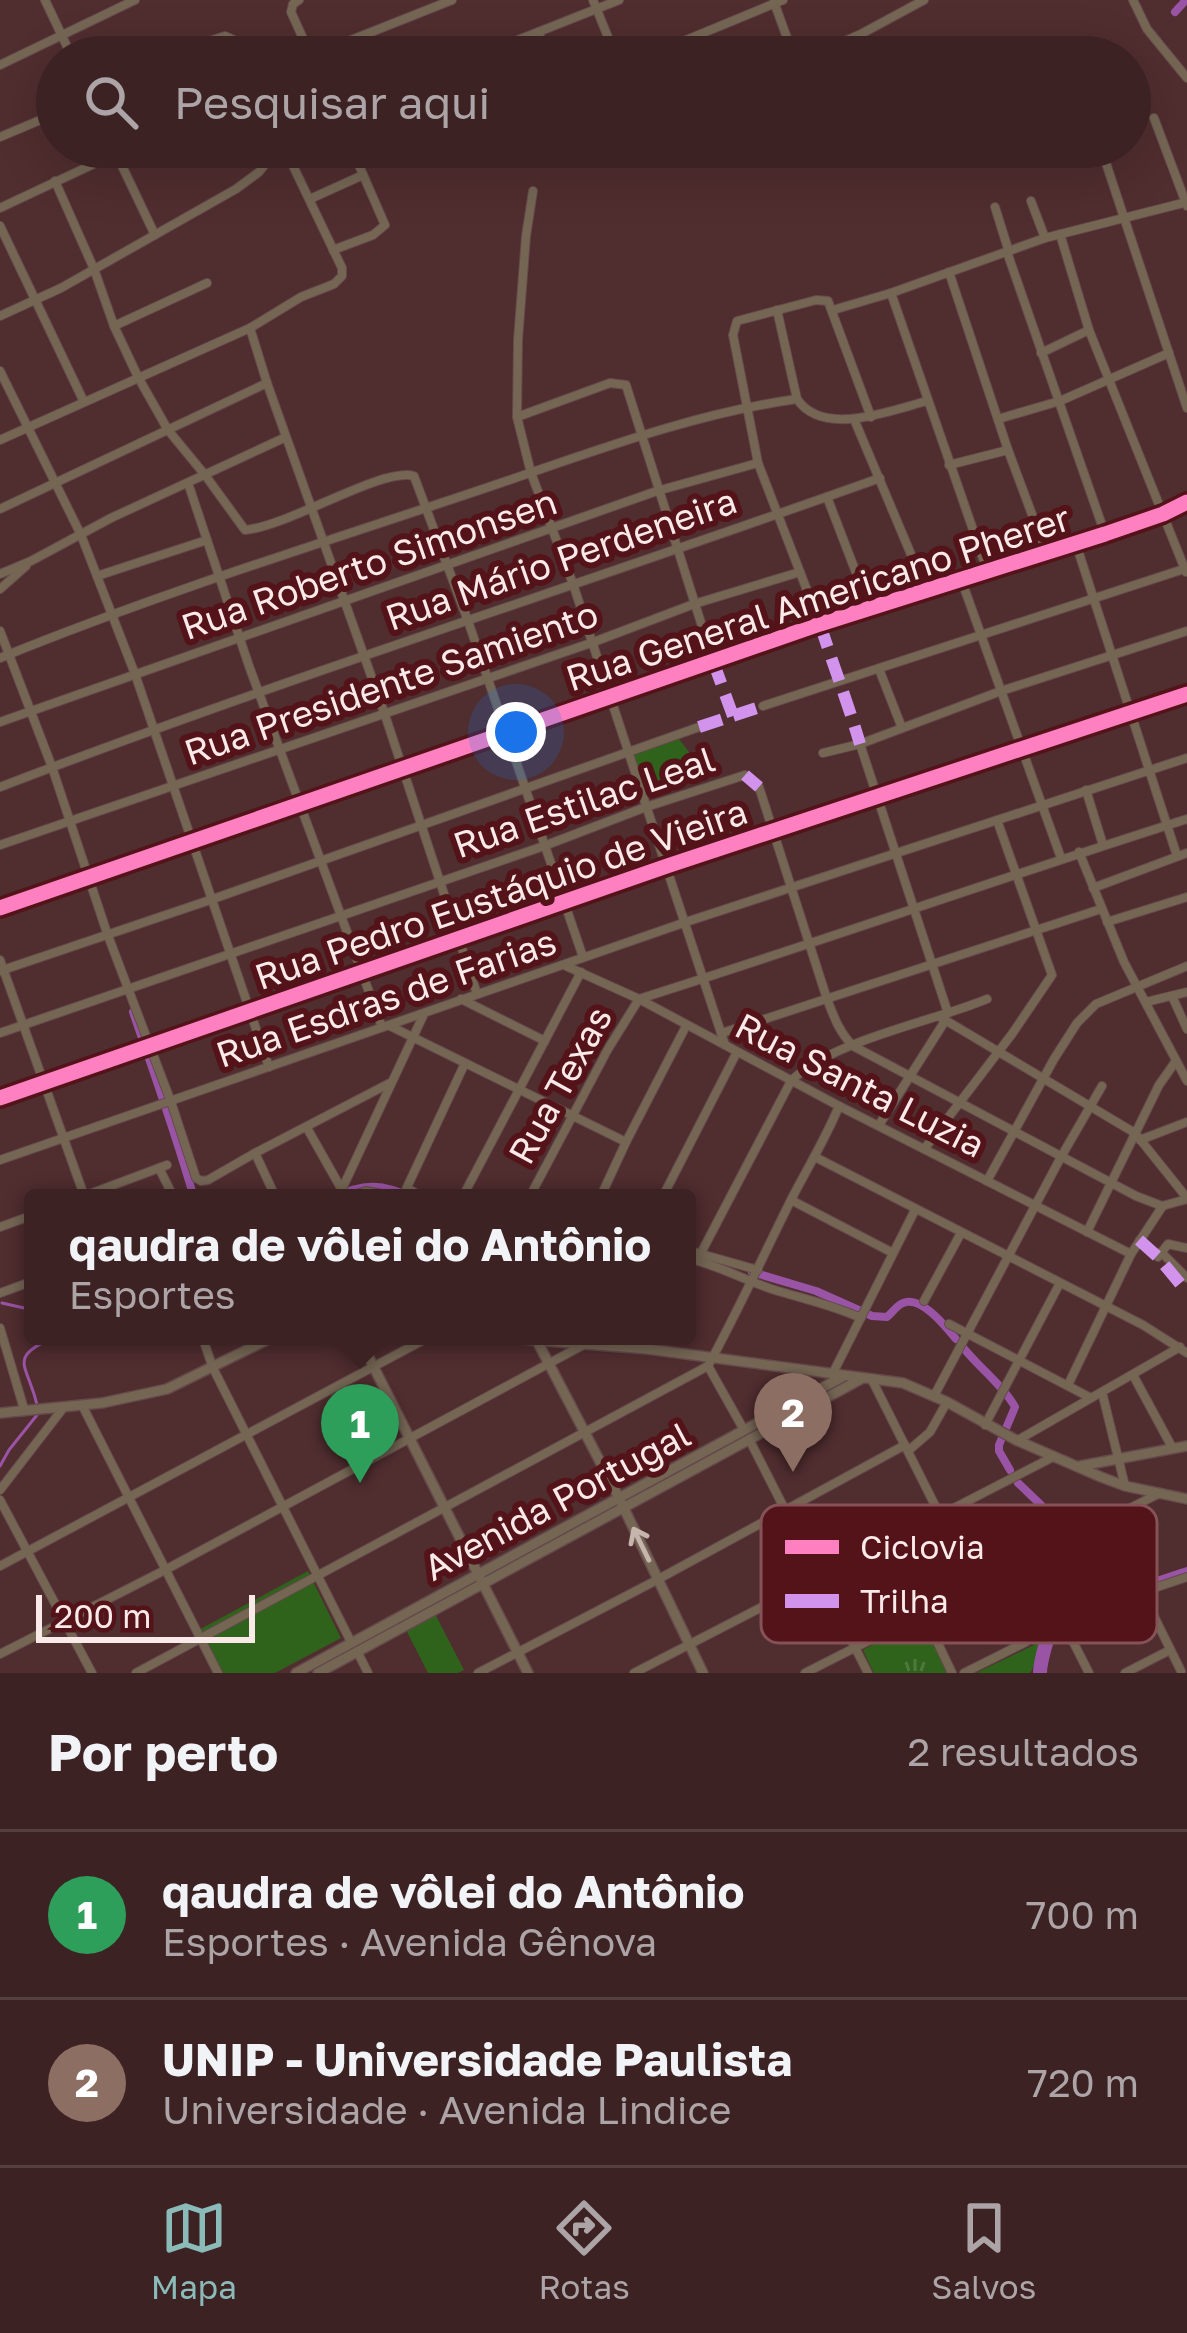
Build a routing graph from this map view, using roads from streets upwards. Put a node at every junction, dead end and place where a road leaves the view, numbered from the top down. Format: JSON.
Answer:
{"nodes":[{"id":1,"x":44,"y":0,"type":"edge"},
{"id":2,"x":135,"y":0,"type":"edge"},
{"id":3,"x":299,"y":0,"type":"edge"},
{"id":4,"x":452,"y":0,"type":"edge"},
{"id":5,"x":619,"y":0,"type":"edge"},
{"id":6,"x":924,"y":0,"type":"edge"},
{"id":7,"x":1132,"y":0,"type":"edge"},
{"id":8,"x":777,"y":1,"type":"edge"},
{"id":9,"x":595,"y":5,"type":"edge"},
{"id":10,"x":538,"y":32,"type":"junction"},
{"id":11,"x":62,"y":36,"type":"edge"},
{"id":12,"x":64,"y":36,"type":"edge"},
{"id":13,"x":301,"y":36,"type":"edge"},
{"id":14,"x":363,"y":36,"type":"edge"},
{"id":15,"x":528,"y":36,"type":"edge"},
{"id":16,"x":540,"y":36,"type":"edge"},
{"id":17,"x":608,"y":36,"type":"edge"},
{"id":18,"x":694,"y":36,"type":"edge"},
{"id":19,"x":788,"y":36,"type":"edge"},
{"id":20,"x":856,"y":36,"type":"edge"},
{"id":21,"x":36,"y":49,"type":"edge"},
{"id":22,"x":0,"y":65,"type":"edge"},
{"id":23,"x":1187,"y":78,"type":"edge"},
{"id":24,"x":1154,"y":118,"type":"dead end"},
{"id":25,"x":36,"y":122,"type":"edge"},
{"id":26,"x":0,"y":137,"type":"edge"},
{"id":27,"x":81,"y":168,"type":"edge"},
{"id":28,"x":123,"y":168,"type":"edge"},
{"id":29,"x":263,"y":168,"type":"edge"},
{"id":30,"x":293,"y":168,"type":"edge"},
{"id":31,"x":360,"y":168,"type":"edge"},
{"id":32,"x":1108,"y":168,"type":"edge"},
{"id":33,"x":363,"y":175,"type":"junction"},
{"id":34,"x":55,"y":182,"type":"junction"},
{"id":35,"x":533,"y":190,"type":"dead end"},
{"id":36,"x":310,"y":199,"type":"junction"},
{"id":37,"x":1030,"y":201,"type":"dead end"},
{"id":38,"x":1186,"y":204,"type":"edge"},
{"id":39,"x":995,"y":207,"type":"dead end"},
{"id":40,"x":0,"y":208,"type":"edge"},
{"id":41,"x":1124,"y":217,"type":"junction"},
{"id":42,"x":0,"y":226,"type":"edge"},
{"id":43,"x":1060,"y":234,"type":"junction"},
{"id":44,"x":155,"y":235,"type":"junction"},
{"id":45,"x":1045,"y":238,"type":"junction"},
{"id":46,"x":333,"y":250,"type":"junction"},
{"id":47,"x":1008,"y":252,"type":"junction"},
{"id":48,"x":94,"y":269,"type":"junction"},
{"id":49,"x":949,"y":272,"type":"junction"},
{"id":50,"x":206,"y":284,"type":"dead end"},
{"id":51,"x":891,"y":293,"type":"junction"},
{"id":52,"x":36,"y":301,"type":"junction"},
{"id":53,"x":777,"y":310,"type":"junction"},
{"id":54,"x":833,"y":310,"type":"junction"},
{"id":55,"x":0,"y":316,"type":"edge"},
{"id":56,"x":113,"y":326,"type":"junction"},
{"id":57,"x":250,"y":328,"type":"junction"},
{"id":58,"x":1089,"y":330,"type":"junction"},
{"id":59,"x":1041,"y":352,"type":"junction"},
{"id":60,"x":1169,"y":353,"type":"junction"},
{"id":61,"x":1,"y":376,"type":"edge"},
{"id":62,"x":138,"y":377,"type":"junction"},
{"id":63,"x":1107,"y":378,"type":"junction"},
{"id":64,"x":1183,"y":382,"type":"edge"},
{"id":65,"x":267,"y":383,"type":"junction"},
{"id":66,"x":797,"y":399,"type":"junction"},
{"id":67,"x":926,"y":400,"type":"junction"},
{"id":68,"x":1060,"y":400,"type":"junction"},
{"id":69,"x":84,"y":402,"type":"junction"},
{"id":70,"x":748,"y":406,"type":"junction"},
{"id":71,"x":1187,"y":409,"type":"edge"},
{"id":72,"x":517,"y":417,"type":"junction"},
{"id":73,"x":871,"y":417,"type":"junction"},
{"id":74,"x":854,"y":419,"type":"junction"},
{"id":75,"x":998,"y":419,"type":"junction"},
{"id":76,"x":27,"y":427,"type":"junction"},
{"id":77,"x":168,"y":430,"type":"junction"},
{"id":78,"x":286,"y":436,"type":"junction"},
{"id":79,"x":641,"y":436,"type":"junction"},
{"id":80,"x":0,"y":440,"type":"edge"},
{"id":81,"x":1008,"y":450,"type":"junction"},
{"id":82,"x":758,"y":463,"type":"junction"},
{"id":83,"x":949,"y":465,"type":"junction"},
{"id":84,"x":531,"y":473,"type":"junction"},
{"id":85,"x":206,"y":475,"type":"junction"},
{"id":86,"x":880,"y":478,"type":"junction"},
{"id":87,"x":55,"y":483,"type":"junction"},
{"id":88,"x":188,"y":483,"type":"junction"},
{"id":89,"x":657,"y":491,"type":"junction"},
{"id":90,"x":827,"y":497,"type":"junction"},
{"id":91,"x":1187,"y":502,"type":"edge"},
{"id":92,"x":428,"y":508,"type":"junction"},
{"id":93,"x":0,"y":509,"type":"edge"},
{"id":94,"x":312,"y":509,"type":"junction"},
{"id":95,"x":777,"y":513,"type":"junction"},
{"id":96,"x":1163,"y":514,"type":"junction"},
{"id":97,"x":552,"y":528,"type":"junction"},
{"id":98,"x":1105,"y":534,"type":"junction"},
{"id":99,"x":81,"y":535,"type":"junction"},
{"id":100,"x":207,"y":540,"type":"junction"},
{"id":101,"x":324,"y":540,"type":"junction"},
{"id":102,"x":1076,"y":544,"type":"junction"},
{"id":103,"x":677,"y":550,"type":"junction"},
{"id":104,"x":1046,"y":553,"type":"junction"},
{"id":105,"x":31,"y":561,"type":"junction"},
{"id":106,"x":447,"y":564,"type":"junction"},
{"id":107,"x":987,"y":570,"type":"junction"},
{"id":108,"x":1186,"y":570,"type":"edge"},
{"id":109,"x":800,"y":572,"type":"junction"},
{"id":110,"x":0,"y":574,"type":"edge"},
{"id":111,"x":220,"y":575,"type":"junction"},
{"id":112,"x":97,"y":576,"type":"junction"},
{"id":113,"x":961,"y":579,"type":"junction"},
{"id":114,"x":573,"y":584,"type":"junction"},
{"id":115,"x":0,"y":589,"type":"edge"},
{"id":116,"x":926,"y":590,"type":"junction"},
{"id":117,"x":1094,"y":598,"type":"junction"},
{"id":118,"x":344,"y":600,"type":"junction"},
{"id":119,"x":694,"y":604,"type":"junction"},
{"id":120,"x":870,"y":609,"type":"junction"},
{"id":121,"x":112,"y":616,"type":"junction"},
{"id":122,"x":468,"y":621,"type":"junction"},
{"id":123,"x":820,"y":624,"type":"junction"},
{"id":124,"x":0,"y":631,"type":"edge"},
{"id":125,"x":1187,"y":631,"type":"edge"},
{"id":126,"x":982,"y":635,"type":"junction"},
{"id":127,"x":239,"y":638,"type":"junction"},
{"id":128,"x":591,"y":643,"type":"junction"},
{"id":129,"x":5,"y":656,"type":"edge"},
{"id":130,"x":364,"y":656,"type":"junction"},
{"id":131,"x":1113,"y":656,"type":"junction"},
{"id":132,"x":713,"y":662,"type":"junction"},
{"id":133,"x":879,"y":669,"type":"junction"},
{"id":134,"x":135,"y":674,"type":"junction"},
{"id":135,"x":487,"y":677,"type":"junction"},
{"id":136,"x":1001,"y":692,"type":"junction"},
{"id":137,"x":259,"y":693,"type":"junction"},
{"id":138,"x":1187,"y":694,"type":"edge"},
{"id":139,"x":610,"y":698,"type":"junction"},
{"id":140,"x":763,"y":706,"type":"dead end"},
{"id":141,"x":31,"y":711,"type":"junction"},
{"id":142,"x":384,"y":712,"type":"junction"},
{"id":143,"x":1131,"y":714,"type":"junction"},
{"id":144,"x":0,"y":722,"type":"edge"},
{"id":145,"x":699,"y":727,"type":"dead end"},
{"id":146,"x":902,"y":728,"type":"junction"},
{"id":147,"x":154,"y":731,"type":"junction"},
{"id":148,"x":506,"y":733,"type":"junction"},
{"id":149,"x":860,"y":744,"type":"junction"},
{"id":150,"x":280,"y":748,"type":"junction"},
{"id":151,"x":1023,"y":748,"type":"junction"},
{"id":152,"x":629,"y":751,"type":"junction"},
{"id":153,"x":823,"y":753,"type":"dead end"},
{"id":154,"x":1187,"y":758,"type":"edge"},
{"id":155,"x":52,"y":767,"type":"junction"},
{"id":156,"x":401,"y":769,"type":"junction"},
{"id":157,"x":1148,"y":770,"type":"junction"},
{"id":158,"x":746,"y":775,"type":"dead end"},
{"id":159,"x":174,"y":786,"type":"junction"},
{"id":160,"x":759,"y":787,"type":"dead end"},
{"id":161,"x":0,"y":788,"type":"edge"},
{"id":162,"x":525,"y":789,"type":"junction"},
{"id":163,"x":1086,"y":790,"type":"junction"},
{"id":164,"x":878,"y":798,"type":"junction"},
{"id":165,"x":300,"y":804,"type":"junction"},
{"id":166,"x":1043,"y":804,"type":"junction"},
{"id":167,"x":646,"y":807,"type":"junction"},
{"id":168,"x":1187,"y":819,"type":"edge"},
{"id":169,"x":997,"y":820,"type":"junction"},
{"id":170,"x":70,"y":823,"type":"junction"},
{"id":171,"x":421,"y":825,"type":"junction"},
{"id":172,"x":1166,"y":825,"type":"junction"},
{"id":173,"x":774,"y":833,"type":"junction"},
{"id":174,"x":194,"y":842,"type":"junction"},
{"id":175,"x":0,"y":845,"type":"edge"},
{"id":176,"x":1103,"y":845,"type":"junction"},
{"id":177,"x":544,"y":846,"type":"junction"},
{"id":178,"x":1078,"y":852,"type":"junction"},
{"id":179,"x":896,"y":854,"type":"junction"},
{"id":180,"x":1182,"y":855,"type":"edge"},
{"id":181,"x":1061,"y":858,"type":"junction"},
{"id":182,"x":319,"y":862,"type":"junction"},
{"id":183,"x":668,"y":866,"type":"junction"},
{"id":184,"x":1016,"y":876,"type":"junction"},
{"id":185,"x":90,"y":879,"type":"junction"},
{"id":186,"x":440,"y":880,"type":"junction"},
{"id":187,"x":790,"y":888,"type":"junction"},
{"id":188,"x":1093,"y":888,"type":"junction"},
{"id":189,"x":1187,"y":897,"type":"edge"},
{"id":190,"x":213,"y":899,"type":"junction"},
{"id":191,"x":563,"y":902,"type":"junction"},
{"id":192,"x":0,"y":908,"type":"edge"},
{"id":193,"x":1102,"y":909,"type":"junction"},
{"id":194,"x":915,"y":910,"type":"junction"},
{"id":195,"x":340,"y":916,"type":"junction"},
{"id":196,"x":686,"y":922,"type":"junction"},
{"id":197,"x":1107,"y":922,"type":"junction"},
{"id":198,"x":1036,"y":932,"type":"junction"},
{"id":199,"x":107,"y":933,"type":"junction"},
{"id":200,"x":458,"y":938,"type":"junction"},
{"id":201,"x":810,"y":945,"type":"junction"},
{"id":202,"x":232,"y":952,"type":"junction"},
{"id":203,"x":583,"y":958,"type":"junction"},
{"id":204,"x":933,"y":964,"type":"junction"},
{"id":205,"x":564,"y":965,"type":"junction"},
{"id":206,"x":1187,"y":966,"type":"edge"},
{"id":207,"x":1,"y":967,"type":"edge"},
{"id":208,"x":580,"y":971,"type":"junction"},
{"id":209,"x":360,"y":972,"type":"junction"},
{"id":210,"x":704,"y":978,"type":"junction"},
{"id":211,"x":130,"y":987,"type":"junction"},
{"id":212,"x":1138,"y":987,"type":"junction"},
{"id":213,"x":1187,"y":992,"type":"edge"},
{"id":214,"x":477,"y":994,"type":"junction"},
{"id":215,"x":1172,"y":996,"type":"junction"},
{"id":216,"x":461,"y":999,"type":"junction"},
{"id":217,"x":639,"y":999,"type":"junction"},
{"id":218,"x":827,"y":999,"type":"junction"},
{"id":219,"x":987,"y":999,"type":"dead end"},
{"id":220,"x":1146,"y":1002,"type":"junction"},
{"id":221,"x":251,"y":1010,"type":"junction"},
{"id":222,"x":423,"y":1014,"type":"junction"},
{"id":223,"x":944,"y":1017,"type":"junction"},
{"id":224,"x":22,"y":1026,"type":"junction"},
{"id":225,"x":385,"y":1026,"type":"junction"},
{"id":226,"x":686,"y":1026,"type":"junction"},
{"id":227,"x":1187,"y":1029,"type":"edge"},
{"id":228,"x":0,"y":1034,"type":"edge"},
{"id":229,"x":722,"y":1034,"type":"junction"},
{"id":230,"x":412,"y":1037,"type":"junction"},
{"id":231,"x":545,"y":1041,"type":"junction"},
{"id":232,"x":146,"y":1045,"type":"junction"},
{"id":233,"x":725,"y":1045,"type":"junction"},
{"id":234,"x":853,"y":1046,"type":"junction"},
{"id":235,"x":737,"y":1052,"type":"junction"},
{"id":236,"x":997,"y":1053,"type":"junction"},
{"id":237,"x":465,"y":1063,"type":"junction"},
{"id":238,"x":1180,"y":1063,"type":"edge"},
{"id":239,"x":269,"y":1067,"type":"junction"},
{"id":240,"x":908,"y":1076,"type":"junction"},
{"id":241,"x":1043,"y":1080,"type":"junction"},
{"id":242,"x":791,"y":1081,"type":"junction"},
{"id":243,"x":1187,"y":1081,"type":"edge"},
{"id":244,"x":43,"y":1083,"type":"junction"},
{"id":245,"x":390,"y":1083,"type":"junction"},
{"id":246,"x":1102,"y":1086,"type":"dead end"},
{"id":247,"x":520,"y":1091,"type":"junction"},
{"id":248,"x":0,"y":1098,"type":"edge"},
{"id":249,"x":957,"y":1103,"type":"junction"},
{"id":250,"x":167,"y":1104,"type":"junction"},
{"id":251,"x":839,"y":1106,"type":"junction"},
{"id":252,"x":1089,"y":1106,"type":"junction"},
{"id":253,"x":571,"y":1117,"type":"junction"},
{"id":254,"x":1187,"y":1121,"type":"edge"},
{"id":255,"x":879,"y":1125,"type":"junction"},
{"id":256,"x":307,"y":1128,"type":"junction"},
{"id":257,"x":1014,"y":1132,"type":"junction"},
{"id":258,"x":63,"y":1137,"type":"junction"},
{"id":259,"x":1138,"y":1137,"type":"junction"},
{"id":260,"x":626,"y":1142,"type":"junction"},
{"id":261,"x":925,"y":1148,"type":"junction"},
{"id":262,"x":255,"y":1153,"type":"junction"},
{"id":263,"x":815,"y":1156,"type":"junction"},
{"id":264,"x":1060,"y":1157,"type":"junction"},
{"id":265,"x":0,"y":1160,"type":"edge"},
{"id":266,"x":987,"y":1180,"type":"junction"},
{"id":267,"x":1112,"y":1183,"type":"junction"},
{"id":268,"x":80,"y":1189,"type":"edge"},
{"id":269,"x":104,"y":1189,"type":"edge"},
{"id":270,"x":171,"y":1189,"type":"edge"},
{"id":271,"x":272,"y":1189,"type":"edge"},
{"id":272,"x":341,"y":1189,"type":"edge"},
{"id":273,"x":345,"y":1189,"type":"edge"},
{"id":274,"x":406,"y":1189,"type":"edge"},
{"id":275,"x":468,"y":1189,"type":"edge"},
{"id":276,"x":534,"y":1189,"type":"edge"},
{"id":277,"x":604,"y":1189,"type":"edge"},
{"id":278,"x":667,"y":1189,"type":"edge"},
{"id":279,"x":1187,"y":1199,"type":"edge"},
{"id":280,"x":791,"y":1200,"type":"junction"},
{"id":281,"x":1037,"y":1204,"type":"junction"},
{"id":282,"x":1162,"y":1206,"type":"junction"},
{"id":283,"x":916,"y":1209,"type":"junction"},
{"id":284,"x":961,"y":1232,"type":"junction"},
{"id":285,"x":1088,"y":1232,"type":"junction"},
{"id":286,"x":1139,"y":1240,"type":"junction"},
{"id":287,"x":1187,"y":1248,"type":"edge"},
{"id":288,"x":696,"y":1253,"type":"edge"},
{"id":289,"x":701,"y":1253,"type":"junction"},
{"id":290,"x":893,"y":1253,"type":"junction"},
{"id":291,"x":1131,"y":1254,"type":"junction"},
{"id":292,"x":1160,"y":1255,"type":"junction"},
{"id":293,"x":1009,"y":1256,"type":"junction"},
{"id":294,"x":696,"y":1258,"type":"edge"},
{"id":295,"x":756,"y":1276,"type":"junction"},
{"id":296,"x":1187,"y":1278,"type":"edge"},
{"id":297,"x":1060,"y":1283,"type":"junction"},
{"id":298,"x":924,"y":1301,"type":"dead end"},
{"id":299,"x":1108,"y":1306,"type":"junction"},
{"id":300,"x":862,"y":1318,"type":"junction"},
{"id":301,"x":949,"y":1324,"type":"dead end"},
{"id":302,"x":0,"y":1328,"type":"edge"},
{"id":303,"x":966,"y":1333,"type":"junction"},
{"id":304,"x":205,"y":1345,"type":"edge"},
{"id":305,"x":258,"y":1345,"type":"edge"},
{"id":306,"x":362,"y":1345,"type":"edge"},
{"id":307,"x":414,"y":1345,"type":"edge"},
{"id":308,"x":538,"y":1345,"type":"edge"},
{"id":309,"x":578,"y":1345,"type":"edge"},
{"id":310,"x":617,"y":1345,"type":"edge"},
{"id":311,"x":1184,"y":1350,"type":"edge"},
{"id":312,"x":1019,"y":1360,"type":"junction"},
{"id":313,"x":711,"y":1361,"type":"junction"},
{"id":314,"x":547,"y":1362,"type":"junction"},
{"id":315,"x":11,"y":1363,"type":"junction"},
{"id":316,"x":0,"y":1366,"type":"edge"},
{"id":317,"x":373,"y":1366,"type":"junction"},
{"id":318,"x":213,"y":1368,"type":"junction"},
{"id":319,"x":838,"y":1375,"type":"junction"},
{"id":320,"x":1133,"y":1376,"type":"junction"},
{"id":321,"x":866,"y":1378,"type":"junction"},
{"id":322,"x":1068,"y":1385,"type":"junction"},
{"id":323,"x":1102,"y":1392,"type":"junction"},
{"id":324,"x":934,"y":1396,"type":"junction"},
{"id":325,"x":1091,"y":1398,"type":"junction"},
{"id":326,"x":947,"y":1402,"type":"junction"},
{"id":327,"x":82,"y":1405,"type":"junction"},
{"id":328,"x":64,"y":1407,"type":"junction"},
{"id":329,"x":24,"y":1409,"type":"junction"},
{"id":330,"x":0,"y":1413,"type":"edge"},
{"id":331,"x":985,"y":1425,"type":"junction"},
{"id":332,"x":584,"y":1431,"type":"junction"},
{"id":333,"x":246,"y":1435,"type":"junction"},
{"id":334,"x":747,"y":1435,"type":"junction"},
{"id":335,"x":1008,"y":1436,"type":"junction"},
{"id":336,"x":411,"y":1437,"type":"junction"},
{"id":337,"x":1187,"y":1446,"type":"edge"},
{"id":338,"x":906,"y":1448,"type":"junction"},
{"id":339,"x":1173,"y":1449,"type":"junction"},
{"id":340,"x":1053,"y":1456,"type":"junction"},
{"id":341,"x":1120,"y":1460,"type":"junction"},
{"id":342,"x":1075,"y":1467,"type":"junction"},
{"id":343,"x":1125,"y":1486,"type":"junction"},
{"id":344,"x":0,"y":1490,"type":"edge"},
{"id":345,"x":1162,"y":1492,"type":"junction"},
{"id":346,"x":127,"y":1497,"type":"junction"},
{"id":347,"x":0,"y":1499,"type":"edge"},
{"id":348,"x":1187,"y":1499,"type":"edge"},
{"id":349,"x":621,"y":1503,"type":"junction"},
{"id":350,"x":782,"y":1505,"type":"edge"},
{"id":351,"x":794,"y":1505,"type":"edge"},
{"id":352,"x":935,"y":1505,"type":"edge"},
{"id":353,"x":958,"y":1505,"type":"edge"},
{"id":354,"x":1136,"y":1505,"type":"edge"},
{"id":355,"x":282,"y":1506,"type":"junction"},
{"id":356,"x":445,"y":1507,"type":"junction"},
{"id":357,"x":761,"y":1523,"type":"edge"},
{"id":358,"x":27,"y":1552,"type":"junction"},
{"id":359,"x":0,"y":1566,"type":"edge"},
{"id":360,"x":165,"y":1570,"type":"junction"},
{"id":361,"x":317,"y":1574,"type":"junction"},
{"id":362,"x":1187,"y":1576,"type":"edge"},
{"id":363,"x":480,"y":1579,"type":"junction"},
{"id":364,"x":659,"y":1579,"type":"junction"},
{"id":365,"x":1157,"y":1587,"type":"edge"},
{"id":366,"x":761,"y":1607,"type":"edge"},
{"id":367,"x":63,"y":1621,"type":"junction"},
{"id":368,"x":1157,"y":1623,"type":"edge"},
{"id":369,"x":200,"y":1638,"type":"junction"},
{"id":370,"x":852,"y":1643,"type":"edge"},
{"id":371,"x":864,"y":1643,"type":"edge"},
{"id":372,"x":938,"y":1643,"type":"edge"},
{"id":373,"x":1024,"y":1643,"type":"edge"},
{"id":374,"x":1074,"y":1643,"type":"edge"},
{"id":375,"x":689,"y":1645,"type":"junction"},
{"id":376,"x":354,"y":1647,"type":"junction"},
{"id":377,"x":855,"y":1648,"type":"junction"},
{"id":378,"x":1170,"y":1649,"type":"junction"},
{"id":379,"x":518,"y":1652,"type":"junction"},
{"id":380,"x":0,"y":1654,"type":"edge"},
{"id":381,"x":1182,"y":1670,"type":"edge"},
{"id":382,"x":92,"y":1673,"type":"edge"},
{"id":383,"x":136,"y":1673,"type":"edge"},
{"id":384,"x":218,"y":1673,"type":"edge"},
{"id":385,"x":296,"y":1673,"type":"edge"},
{"id":386,"x":318,"y":1673,"type":"edge"},
{"id":387,"x":368,"y":1673,"type":"edge"},
{"id":388,"x":478,"y":1673,"type":"edge"},
{"id":389,"x":528,"y":1673,"type":"edge"},
{"id":390,"x":634,"y":1673,"type":"edge"},
{"id":391,"x":703,"y":1673,"type":"edge"},
{"id":392,"x":805,"y":1673,"type":"edge"},
{"id":393,"x":868,"y":1673,"type":"edge"},
{"id":394,"x":952,"y":1673,"type":"edge"},
{"id":395,"x":964,"y":1673,"type":"edge"},
{"id":396,"x":1089,"y":1673,"type":"edge"},
{"id":397,"x":1125,"y":1673,"type":"edge"}],
"edges":[{"from":1,"to":11,"type":"street"},
{"from":2,"to":12,"type":"street"},
{"from":3,"to":13,"type":"street"},
{"from":4,"to":14,"type":"street"},
{"from":5,"to":9,"type":"street"},
{"from":6,"to":20,"type":"street"},
{"from":7,"to":23,"type":"street"},
{"from":8,"to":18,"type":"street"},
{"from":8,"to":19,"type":"street"},
{"from":9,"to":10,"type":"street"},
{"from":9,"to":17,"type":"street"},
{"from":10,"to":15,"type":"street"},
{"from":10,"to":16,"type":"street"},
{"from":21,"to":22,"type":"street"},
{"from":24,"to":38,"type":"street"},
{"from":25,"to":26,"type":"street"},
{"from":27,"to":34,"type":"street"},
{"from":28,"to":44,"type":"street"},
{"from":29,"to":44,"type":"street"},
{"from":30,"to":36,"type":"street"},
{"from":31,"to":33,"type":"street"},
{"from":32,"to":41,"type":"street"},
{"from":33,"to":36,"type":"street"},
{"from":33,"to":46,"type":"street"},
{"from":34,"to":40,"type":"street"},
{"from":34,"to":48,"type":"street"},
{"from":35,"to":72,"type":"street"},
{"from":36,"to":46,"type":"street"},
{"from":37,"to":45,"type":"street"},
{"from":38,"to":41,"type":"street"},
{"from":39,"to":47,"type":"street"},
{"from":41,"to":43,"type":"street"},
{"from":41,"to":60,"type":"street"},
{"from":42,"to":52,"type":"street"},
{"from":43,"to":45,"type":"street"},
{"from":43,"to":58,"type":"street"},
{"from":44,"to":48,"type":"street"},
{"from":45,"to":47,"type":"street"},
{"from":46,"to":57,"type":"street"},
{"from":47,"to":49,"type":"street"},
{"from":47,"to":59,"type":"street"},
{"from":48,"to":52,"type":"street"},
{"from":48,"to":56,"type":"street"},
{"from":49,"to":51,"type":"street"},
{"from":49,"to":75,"type":"street"},
{"from":50,"to":56,"type":"street"},
{"from":51,"to":54,"type":"street"},
{"from":51,"to":67,"type":"street"},
{"from":52,"to":55,"type":"street"},
{"from":52,"to":69,"type":"street"},
{"from":53,"to":54,"type":"street"},
{"from":53,"to":66,"type":"street"},
{"from":53,"to":70,"type":"street"},
{"from":54,"to":73,"type":"street"},
{"from":56,"to":62,"type":"street"},
{"from":57,"to":62,"type":"street"},
{"from":57,"to":65,"type":"street"},
{"from":58,"to":59,"type":"street"},
{"from":58,"to":63,"type":"street"},
{"from":59,"to":68,"type":"street"},
{"from":60,"to":63,"type":"street"},
{"from":60,"to":64,"type":"street"},
{"from":61,"to":76,"type":"street"},
{"from":62,"to":69,"type":"street"},
{"from":62,"to":77,"type":"street"},
{"from":63,"to":68,"type":"street"},
{"from":63,"to":96,"type":"street"},
{"from":64,"to":71,"type":"street"},
{"from":65,"to":77,"type":"street"},
{"from":65,"to":78,"type":"street"},
{"from":66,"to":70,"type":"street"},
{"from":66,"to":74,"type":"street"},
{"from":67,"to":73,"type":"street"},
{"from":67,"to":83,"type":"street"},
{"from":68,"to":75,"type":"street"},
{"from":68,"to":98,"type":"street"},
{"from":69,"to":76,"type":"street"},
{"from":70,"to":79,"type":"street"},
{"from":70,"to":82,"type":"street"},
{"from":72,"to":79,"type":"street"},
{"from":72,"to":84,"type":"street"},
{"from":73,"to":74,"type":"street"},
{"from":74,"to":86,"type":"street"},
{"from":75,"to":81,"type":"street"},
{"from":76,"to":80,"type":"street"},
{"from":76,"to":87,"type":"street"},
{"from":77,"to":85,"type":"street"},
{"from":77,"to":87,"type":"street"},
{"from":78,"to":85,"type":"street"},
{"from":78,"to":94,"type":"street"},
{"from":79,"to":84,"type":"street"},
{"from":79,"to":89,"type":"street"},
{"from":81,"to":83,"type":"street"},
{"from":81,"to":104,"type":"street"},
{"from":82,"to":89,"type":"street","name":"Rua Roberto Simonsen"},
{"from":82,"to":95,"type":"street"},
{"from":83,"to":107,"type":"street"},
{"from":84,"to":92,"type":"street"},
{"from":84,"to":97,"type":"street"},
{"from":85,"to":88,"type":"street"},
{"from":85,"to":94,"type":"street"},
{"from":86,"to":90,"type":"street","name":"Rua Mário Perdeneira"},
{"from":86,"to":116,"type":"street"},
{"from":87,"to":93,"type":"street"},
{"from":87,"to":99,"type":"street"},
{"from":88,"to":99,"type":"street"},
{"from":88,"to":100,"type":"street"},
{"from":89,"to":97,"type":"street","name":"Rua Roberto Simonsen"},
{"from":89,"to":103,"type":"street"},
{"from":90,"to":95,"type":"street","name":"Rua Mário Perdeneira"},
{"from":90,"to":120,"type":"street"},
{"from":91,"to":96,"type":"street","name":"Rua General Americano Pherer"},
{"from":92,"to":94,"type":"street"},
{"from":92,"to":101,"type":"street"},
{"from":92,"to":106,"type":"street"},
{"from":94,"to":101,"type":"street"},
{"from":95,"to":103,"type":"street","name":"Rua Mário Perdeneira"},
{"from":95,"to":109,"type":"street"},
{"from":96,"to":98,"type":"street","name":"Rua General Americano Pherer"},
{"from":96,"to":108,"type":"street"},
{"from":97,"to":106,"type":"street","name":"Rua Roberto Simonsen"},
{"from":97,"to":114,"type":"street"},
{"from":98,"to":102,"type":"street","name":"Rua General Americano Pherer"},
{"from":99,"to":105,"type":"street"},
{"from":99,"to":112,"type":"street"},
{"from":100,"to":111,"type":"street"},
{"from":100,"to":112,"type":"street"},
{"from":101,"to":111,"type":"street"},
{"from":101,"to":118,"type":"street"},
{"from":102,"to":104,"type":"street","name":"Rua General Americano Pherer"},
{"from":102,"to":117,"type":"street"},
{"from":103,"to":114,"type":"street","name":"Rua Mário Perdeneira"},
{"from":103,"to":119,"type":"street"},
{"from":104,"to":107,"type":"street","name":"Rua General Americano Pherer"},
{"from":105,"to":110,"type":"street"},
{"from":105,"to":115,"type":"street"},
{"from":106,"to":118,"type":"street","name":"Rua Roberto Simonsen"},
{"from":106,"to":122,"type":"street"},
{"from":107,"to":113,"type":"street","name":"Rua General Americano Pherer"},
{"from":108,"to":117,"type":"street"},
{"from":109,"to":119,"type":"street","name":"Rua Presidente Samiento"},
{"from":109,"to":123,"type":"street"},
{"from":111,"to":121,"type":"street"},
{"from":111,"to":127,"type":"street"},
{"from":112,"to":121,"type":"street"},
{"from":113,"to":116,"type":"street","name":"Rua General Americano Pherer"},
{"from":113,"to":126,"type":"street"},
{"from":114,"to":122,"type":"street","name":"Rua Mário Perdeneira"},
{"from":114,"to":128,"type":"street"},
{"from":116,"to":120,"type":"street","name":"Rua General Americano Pherer"},
{"from":117,"to":126,"type":"street"},
{"from":117,"to":131,"type":"street"},
{"from":118,"to":127,"type":"street","name":"Rua Roberto Simonsen"},
{"from":118,"to":130,"type":"street"},
{"from":119,"to":128,"type":"street","name":"Rua Presidente Samiento"},
{"from":119,"to":132,"type":"street"},
{"from":120,"to":123,"type":"street","name":"Rua General Americano Pherer"},
{"from":121,"to":129,"type":"street"},
{"from":121,"to":134,"type":"street"},
{"from":122,"to":130,"type":"street","name":"Rua Mário Perdeneira"},
{"from":122,"to":135,"type":"street"},
{"from":123,"to":132,"type":"street","name":"Rua General Americano Pherer"},
{"from":124,"to":129,"type":"street"},
{"from":125,"to":131,"type":"street"},
{"from":126,"to":133,"type":"street"},
{"from":126,"to":136,"type":"street"},
{"from":127,"to":134,"type":"street","name":"Rua Roberto Simonsen"},
{"from":127,"to":137,"type":"street"},
{"from":128,"to":135,"type":"street","name":"Rua Presidente Samiento"},
{"from":128,"to":139,"type":"street"},
{"from":129,"to":141,"type":"street"},
{"from":130,"to":137,"type":"street","name":"Rua Mário Perdeneira"},
{"from":130,"to":142,"type":"street"},
{"from":131,"to":136,"type":"street"},
{"from":131,"to":143,"type":"street"},
{"from":132,"to":139,"type":"street","name":"Rua General Americano Pherer"},
{"from":133,"to":140,"type":"street"},
{"from":133,"to":146,"type":"street"},
{"from":134,"to":141,"type":"street","name":"Rua Roberto Simonsen"},
{"from":134,"to":147,"type":"street"},
{"from":135,"to":142,"type":"street","name":"Rua Presidente Samiento"},
{"from":135,"to":148,"type":"street"},
{"from":136,"to":146,"type":"street"},
{"from":136,"to":151,"type":"street"},
{"from":137,"to":147,"type":"street","name":"Rua Mário Perdeneira"},
{"from":137,"to":150,"type":"street"},
{"from":138,"to":143,"type":"street","name":"Rua Pedro Eustáquio de Vieira"},
{"from":139,"to":148,"type":"street","name":"Rua General Americano Pherer"},
{"from":139,"to":152,"type":"street"},
{"from":141,"to":144,"type":"street","name":"Rua Roberto Simonsen"},
{"from":141,"to":155,"type":"street"},
{"from":142,"to":150,"type":"street","name":"Rua Presidente Samiento"},
{"from":142,"to":156,"type":"street"},
{"from":143,"to":151,"type":"street","name":"Rua Pedro Eustáquio de Vieira"},
{"from":143,"to":157,"type":"street"},
{"from":145,"to":152,"type":"street"},
{"from":146,"to":149,"type":"street"},
{"from":147,"to":155,"type":"street","name":"Rua Mário Perdeneira"},
{"from":147,"to":159,"type":"street"},
{"from":148,"to":156,"type":"street","name":"Rua General Americano Pherer"},
{"from":148,"to":162,"type":"street"},
{"from":149,"to":153,"type":"street"},
{"from":149,"to":164,"type":"street"},
{"from":150,"to":159,"type":"street","name":"Rua Presidente Samiento"},
{"from":150,"to":165,"type":"street"},
{"from":151,"to":164,"type":"street","name":"Rua Pedro Eustáquio de Vieira"},
{"from":151,"to":166,"type":"street"},
{"from":152,"to":162,"type":"street"},
{"from":152,"to":167,"type":"street"},
{"from":154,"to":157,"type":"street","name":"Rua Esdras de Farias"},
{"from":155,"to":161,"type":"street","name":"Rua Mário Perdeneira"},
{"from":155,"to":170,"type":"street"},
{"from":156,"to":165,"type":"street","name":"Rua General Americano Pherer"},
{"from":156,"to":171,"type":"street"},
{"from":157,"to":163,"type":"street","name":"Rua Esdras de Farias"},
{"from":157,"to":172,"type":"street"},
{"from":158,"to":167,"type":"street","name":"Rua Estilac Leal"},
{"from":159,"to":170,"type":"street","name":"Rua Presidente Samiento"},
{"from":159,"to":174,"type":"street"},
{"from":160,"to":173,"type":"street"},
{"from":162,"to":171,"type":"street"},
{"from":162,"to":177,"type":"street"},
{"from":163,"to":166,"type":"street","name":"Rua Esdras de Farias"},
{"from":163,"to":176,"type":"street"},
{"from":164,"to":173,"type":"street","name":"Rua Pedro Eustáquio de Vieira"},
{"from":164,"to":179,"type":"street"},
{"from":165,"to":174,"type":"street","name":"Rua General Americano Pherer"},
{"from":165,"to":182,"type":"street"},
{"from":166,"to":169,"type":"street","name":"Rua Esdras de Farias"},
{"from":166,"to":181,"type":"street"},
{"from":167,"to":177,"type":"street","name":"Rua Estilac Leal"},
{"from":167,"to":183,"type":"street"},
{"from":168,"to":172,"type":"street"},
{"from":169,"to":179,"type":"street","name":"Rua Esdras de Farias"},
{"from":169,"to":184,"type":"street"},
{"from":170,"to":175,"type":"street","name":"Rua Presidente Samiento"},
{"from":170,"to":185,"type":"street"},
{"from":171,"to":182,"type":"street"},
{"from":171,"to":186,"type":"street"},
{"from":172,"to":176,"type":"street"},
{"from":172,"to":180,"type":"street"},
{"from":173,"to":183,"type":"street","name":"Rua Pedro Eustáquio de Vieira"},
{"from":173,"to":187,"type":"street"},
{"from":174,"to":185,"type":"street","name":"Rua General Americano Pherer"},
{"from":174,"to":190,"type":"street"},
{"from":176,"to":178,"type":"street"},
{"from":177,"to":186,"type":"street","name":"Rua Estilac Leal"},
{"from":177,"to":191,"type":"street"},
{"from":178,"to":181,"type":"street"},
{"from":178,"to":188,"type":"street"},
{"from":179,"to":187,"type":"street","name":"Rua Esdras de Farias"},
{"from":179,"to":194,"type":"street"},
{"from":180,"to":188,"type":"street"},
{"from":181,"to":184,"type":"street"},
{"from":182,"to":190,"type":"street"},
{"from":182,"to":195,"type":"street"},
{"from":183,"to":191,"type":"street","name":"Rua Pedro Eustáquio de Vieira"},
{"from":183,"to":196,"type":"street"},
{"from":184,"to":194,"type":"street"},
{"from":184,"to":198,"type":"street"},
{"from":185,"to":192,"type":"street","name":"Rua General Americano Pherer"},
{"from":185,"to":199,"type":"street"},
{"from":186,"to":195,"type":"street","name":"Rua Estilac Leal"},
{"from":186,"to":200,"type":"street"},
{"from":187,"to":196,"type":"street","name":"Rua Esdras de Farias"},
{"from":187,"to":201,"type":"street"},
{"from":188,"to":193,"type":"street"},
{"from":189,"to":197,"type":"street"},
{"from":190,"to":199,"type":"street"},
{"from":190,"to":202,"type":"street"},
{"from":191,"to":200,"type":"street","name":"Rua Pedro Eustáquio de Vieira"},
{"from":191,"to":203,"type":"street"},
{"from":193,"to":197,"type":"street"},
{"from":193,"to":198,"type":"street"},
{"from":194,"to":201,"type":"street"},
{"from":194,"to":204,"type":"street"},
{"from":195,"to":202,"type":"street","name":"Rua Estilac Leal"},
{"from":195,"to":209,"type":"street"},
{"from":196,"to":203,"type":"street","name":"Rua Esdras de Farias"},
{"from":196,"to":210,"type":"street"},
{"from":197,"to":212,"type":"street"},
{"from":198,"to":204,"type":"street"},
{"from":198,"to":236,"type":"street"},
{"from":199,"to":207,"type":"street"},
{"from":199,"to":211,"type":"street"},
{"from":200,"to":209,"type":"street","name":"Rua Pedro Eustáquio de Vieira"},
{"from":200,"to":214,"type":"street"},
{"from":201,"to":210,"type":"street"},
{"from":201,"to":218,"type":"street"},
{"from":202,"to":211,"type":"street","name":"Rua Estilac Leal"},
{"from":202,"to":221,"type":"street"},
{"from":203,"to":205,"type":"street","name":"Rua Esdras de Farias"},
{"from":204,"to":218,"type":"street"},
{"from":204,"to":223,"type":"street"},
{"from":205,"to":208,"type":"street","name":"Rua Santa Luzia"},
{"from":205,"to":214,"type":"street","name":"Rua Esdras de Farias"},
{"from":206,"to":212,"type":"street"},
{"from":207,"to":224,"type":"street"},
{"from":208,"to":217,"type":"street","name":"Rua Santa Luzia"},
{"from":208,"to":231,"type":"street"},
{"from":209,"to":221,"type":"street","name":"Rua Pedro Eustáquio de Vieira"},
{"from":209,"to":225,"type":"street"},
{"from":210,"to":217,"type":"street"},
{"from":210,"to":229,"type":"street"},
{"from":211,"to":224,"type":"street","name":"Rua Estilac Leal"},
{"from":211,"to":232,"type":"street"},
{"from":212,"to":220,"type":"street"},
{"from":212,"to":241,"type":"street"},
{"from":213,"to":215,"type":"street"},
{"from":214,"to":216,"type":"street","name":"Rua Esdras de Farias"},
{"from":215,"to":220,"type":"street"},
{"from":215,"to":227,"type":"street"},
{"from":216,"to":222,"type":"street","name":"Rua Esdras de Farias"},
{"from":216,"to":231,"type":"street"},
{"from":217,"to":226,"type":"street","name":"Rua Santa Luzia"},
{"from":217,"to":253,"type":"street","name":"Rua Texas"},
{"from":218,"to":229,"type":"street"},
{"from":218,"to":234,"type":"street"},
{"from":219,"to":223,"type":"street"},
{"from":220,"to":238,"type":"street"},
{"from":221,"to":232,"type":"street","name":"Rua Pedro Eustáquio de Vieira"},
{"from":221,"to":239,"type":"street"},
{"from":222,"to":225,"type":"street","name":"Rua Esdras de Farias"},
{"from":222,"to":230,"type":"street"},
{"from":223,"to":234,"type":"street"},
{"from":223,"to":236,"type":"street"},
{"from":223,"to":240,"type":"street"},
{"from":224,"to":228,"type":"street","name":"Rua Estilac Leal"},
{"from":224,"to":244,"type":"street"},
{"from":225,"to":230,"type":"street"},
{"from":225,"to":239,"type":"street","name":"Rua Esdras de Farias"},
{"from":226,"to":233,"type":"street","name":"Rua Santa Luzia"},
{"from":226,"to":260,"type":"street"},
{"from":229,"to":233,"type":"street"},
{"from":230,"to":237,"type":"street"},
{"from":230,"to":245,"type":"street"},
{"from":231,"to":247,"type":"street"},
{"from":232,"to":244,"type":"street","name":"Rua Pedro Eustáquio de Vieira"},
{"from":232,"to":250,"type":"street"},
{"from":233,"to":235,"type":"street","name":"Rua Santa Luzia"},
{"from":234,"to":240,"type":"street"},
{"from":234,"to":242,"type":"street"},
{"from":235,"to":242,"type":"street","name":"Rua Santa Luzia"},
{"from":235,"to":278,"type":"street"},
{"from":236,"to":241,"type":"street"},
{"from":236,"to":249,"type":"street"},
{"from":237,"to":247,"type":"street"},
{"from":237,"to":274,"type":"street"},
{"from":238,"to":243,"type":"street"},
{"from":238,"to":259,"type":"street"},
{"from":239,"to":250,"type":"street","name":"Rua Esdras de Farias"},
{"from":240,"to":249,"type":"street"},
{"from":240,"to":255,"type":"street"},
{"from":241,"to":252,"type":"street"},
{"from":241,"to":257,"type":"street"},
{"from":242,"to":251,"type":"street","name":"Rua Santa Luzia"},
{"from":242,"to":289,"type":"street"},
{"from":244,"to":248,"type":"street","name":"Rua Pedro Eustáquio de Vieira"},
{"from":244,"to":258,"type":"street"},
{"from":245,"to":256,"type":"street"},
{"from":245,"to":273,"type":"street"},
{"from":246,"to":252,"type":"street"},
{"from":247,"to":253,"type":"street"},
{"from":247,"to":275,"type":"street"},
{"from":249,"to":257,"type":"street"},
{"from":249,"to":261,"type":"street"},
{"from":250,"to":258,"type":"street","name":"Rua Esdras de Farias"},
{"from":250,"to":262,"type":"street"},
{"from":251,"to":255,"type":"street","name":"Rua Santa Luzia"},
{"from":251,"to":263,"type":"street"},
{"from":252,"to":259,"type":"street"},
{"from":252,"to":264,"type":"street"},
{"from":253,"to":260,"type":"street"},
{"from":253,"to":276,"type":"street","name":"Rua Texas"},
{"from":254,"to":259,"type":"street"},
{"from":255,"to":261,"type":"street","name":"Rua Santa Luzia"},
{"from":256,"to":262,"type":"street"},
{"from":256,"to":272,"type":"street"},
{"from":257,"to":264,"type":"street"},
{"from":257,"to":266,"type":"street"},
{"from":258,"to":265,"type":"street","name":"Rua Esdras de Farias"},
{"from":258,"to":268,"type":"street"},
{"from":259,"to":267,"type":"street"},
{"from":259,"to":279,"type":"street"},
{"from":260,"to":277,"type":"street"},
{"from":261,"to":266,"type":"street","name":"Rua Santa Luzia"},
{"from":262,"to":271,"type":"street"},
{"from":263,"to":280,"type":"street"},
{"from":263,"to":283,"type":"street"},
{"from":264,"to":267,"type":"street"},
{"from":264,"to":281,"type":"street"},
{"from":266,"to":281,"type":"street","name":"Rua Santa Luzia"},
{"from":267,"to":282,"type":"street"},
{"from":267,"to":285,"type":"street"},
{"from":269,"to":270,"type":"street"},
{"from":279,"to":282,"type":"street"},
{"from":280,"to":290,"type":"street"},
{"from":280,"to":295,"type":"street"},
{"from":281,"to":285,"type":"street","name":"Rua Santa Luzia"},
{"from":281,"to":293,"type":"street"},
{"from":282,"to":286,"type":"street"},
{"from":283,"to":284,"type":"street"},
{"from":283,"to":290,"type":"street"},
{"from":284,"to":293,"type":"street"},
{"from":284,"to":298,"type":"street"},
{"from":285,"to":291,"type":"street","name":"Rua Santa Luzia"},
{"from":286,"to":291,"type":"street"},
{"from":286,"to":292,"type":"street"},
{"from":287,"to":292,"type":"street"},
{"from":288,"to":289,"type":"street"},
{"from":289,"to":295,"type":"street"},
{"from":290,"to":300,"type":"street"},
{"from":291,"to":299,"type":"street"},
{"from":292,"to":296,"type":"street"},
{"from":293,"to":297,"type":"street"},
{"from":293,"to":303,"type":"street"},
{"from":294,"to":295,"type":"street"},
{"from":295,"to":300,"type":"street"},
{"from":295,"to":313,"type":"street"},
{"from":297,"to":299,"type":"street"},
{"from":297,"to":312,"type":"street"},
{"from":299,"to":311,"type":"street"},
{"from":299,"to":322,"type":"street"},
{"from":300,"to":319,"type":"street"},
{"from":301,"to":303,"type":"street"},
{"from":302,"to":315,"type":"street"},
{"from":303,"to":312,"type":"street"},
{"from":303,"to":324,"type":"street"},
{"from":304,"to":318,"type":"street"},
{"from":305,"to":318,"type":"street"},
{"from":306,"to":317,"type":"street"},
{"from":307,"to":317,"type":"street"},
{"from":308,"to":314,"type":"street"},
{"from":309,"to":314,"type":"street"},
{"from":310,"to":313,"type":"street"},
{"from":311,"to":320,"type":"street"},
{"from":312,"to":322,"type":"street"},
{"from":312,"to":331,"type":"street"},
{"from":313,"to":319,"type":"street"},
{"from":313,"to":332,"type":"street"},
{"from":313,"to":334,"type":"street"},
{"from":314,"to":332,"type":"street"},
{"from":314,"to":336,"type":"street"},
{"from":315,"to":316,"type":"street"},
{"from":315,"to":329,"type":"street"},
{"from":317,"to":333,"type":"street"},
{"from":317,"to":336,"type":"street"},
{"from":318,"to":327,"type":"street"},
{"from":318,"to":333,"type":"street"},
{"from":319,"to":321,"type":"street"},
{"from":319,"to":334,"type":"street","name":"Avenida Portugal"},
{"from":320,"to":323,"type":"street"},
{"from":320,"to":339,"type":"street"},
{"from":321,"to":324,"type":"street"},
{"from":321,"to":334,"type":"street","name":"Avenida Portugal"},
{"from":321,"to":338,"type":"street"},
{"from":322,"to":325,"type":"street"},
{"from":323,"to":325,"type":"street"},
{"from":323,"to":341,"type":"street"},
{"from":324,"to":326,"type":"street"},
{"from":325,"to":335,"type":"street"},
{"from":326,"to":331,"type":"street"},
{"from":326,"to":338,"type":"street"},
{"from":327,"to":328,"type":"street"},
{"from":327,"to":346,"type":"street"},
{"from":328,"to":329,"type":"street"},
{"from":328,"to":344,"type":"street"},
{"from":329,"to":330,"type":"street"},
{"from":331,"to":335,"type":"street"},
{"from":332,"to":349,"type":"street"},
{"from":332,"to":356,"type":"street"},
{"from":333,"to":346,"type":"street"},
{"from":333,"to":355,"type":"street"},
{"from":334,"to":349,"type":"street","name":"Avenida Portugal"},
{"from":334,"to":350,"type":"street"},
{"from":335,"to":340,"type":"street"},
{"from":336,"to":355,"type":"street"},
{"from":336,"to":356,"type":"street"},
{"from":337,"to":339,"type":"street"},
{"from":338,"to":351,"type":"street"},
{"from":338,"to":352,"type":"street"},
{"from":339,"to":341,"type":"street"},
{"from":340,"to":342,"type":"street"},
{"from":340,"to":353,"type":"street"},
{"from":341,"to":342,"type":"street"},
{"from":341,"to":343,"type":"street"},
{"from":342,"to":343,"type":"street"},
{"from":343,"to":345,"type":"street"},
{"from":345,"to":348,"type":"street"},
{"from":345,"to":354,"type":"street"},
{"from":346,"to":358,"type":"street"},
{"from":346,"to":360,"type":"street"},
{"from":347,"to":358,"type":"street"},
{"from":349,"to":363,"type":"street","name":"Avenida Portugal"},
{"from":364,"to":349,"type":"street","one_way":true},
{"from":355,"to":360,"type":"street"},
{"from":355,"to":361,"type":"street"},
{"from":356,"to":361,"type":"street"},
{"from":356,"to":363,"type":"street"},
{"from":357,"to":364,"type":"street"},
{"from":358,"to":359,"type":"street"},
{"from":358,"to":367,"type":"street"},
{"from":360,"to":367,"type":"street"},
{"from":360,"to":369,"type":"street"},
{"from":361,"to":369,"type":"street"},
{"from":361,"to":376,"type":"street"},
{"from":362,"to":365,"type":"street"},
{"from":363,"to":376,"type":"street","name":"Avenida Portugal"},
{"from":363,"to":379,"type":"street"},
{"from":364,"to":375,"type":"street"},
{"from":364,"to":379,"type":"street"},
{"from":366,"to":375,"type":"street"},
{"from":367,"to":380,"type":"street"},
{"from":367,"to":382,"type":"street"},
{"from":368,"to":378,"type":"street"},
{"from":369,"to":383,"type":"street"},
{"from":369,"to":384,"type":"street"},
{"from":370,"to":377,"type":"street"},
{"from":371,"to":377,"type":"street"},
{"from":372,"to":394,"type":"street"},
{"from":373,"to":395,"type":"street"},
{"from":374,"to":396,"type":"street"},
{"from":375,"to":390,"type":"street"},
{"from":375,"to":391,"type":"street"},
{"from":376,"to":385,"type":"street","name":"Avenida Portugal"},
{"from":376,"to":386,"type":"street","name":"Avenida Portugal"},
{"from":376,"to":387,"type":"street"},
{"from":377,"to":392,"type":"street"},
{"from":377,"to":393,"type":"street"},
{"from":378,"to":381,"type":"street"},
{"from":378,"to":397,"type":"street"},
{"from":379,"to":388,"type":"street"},
{"from":379,"to":389,"type":"street"}]}
